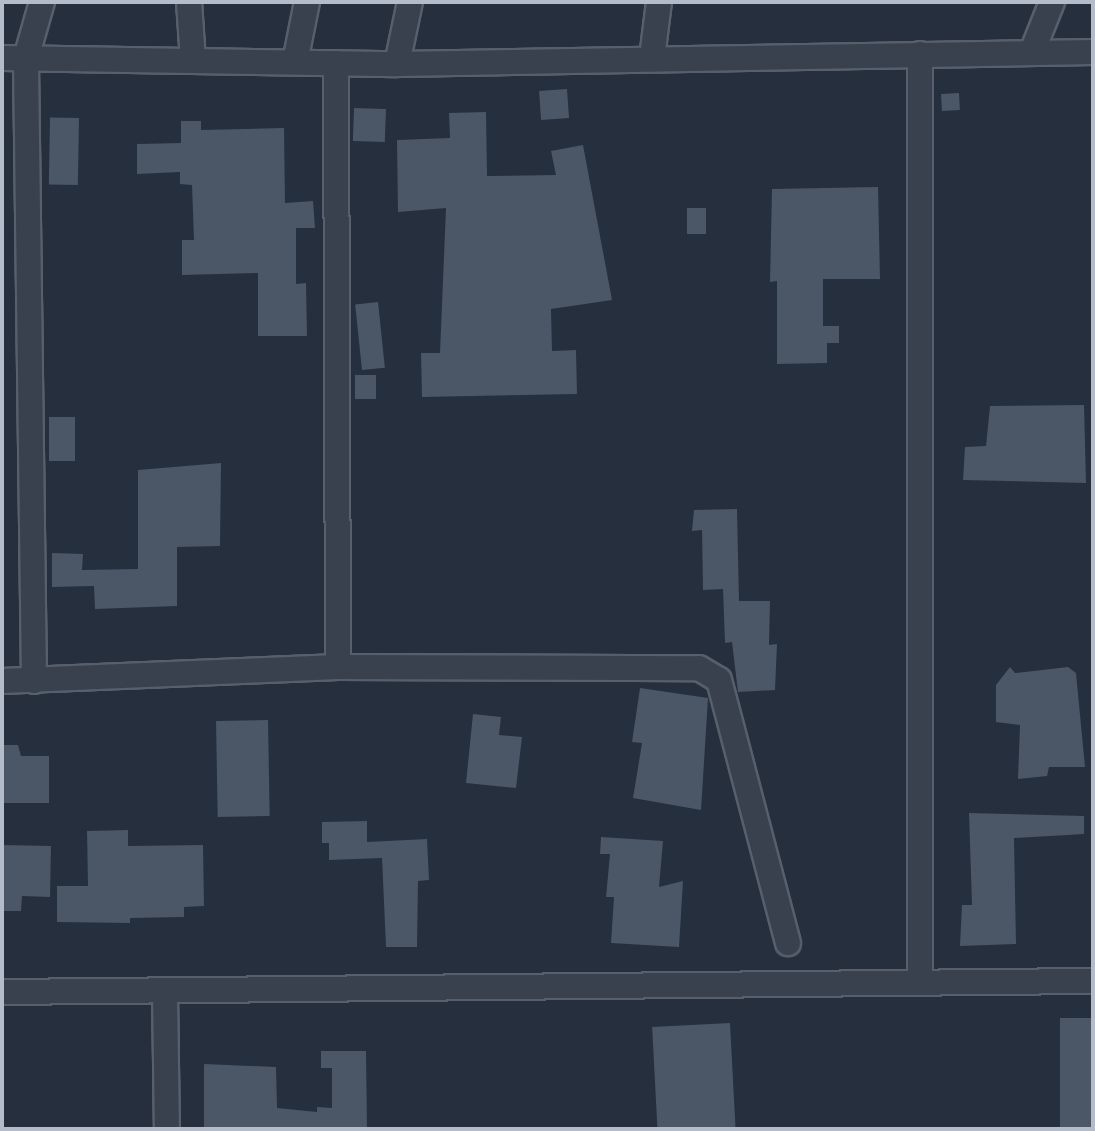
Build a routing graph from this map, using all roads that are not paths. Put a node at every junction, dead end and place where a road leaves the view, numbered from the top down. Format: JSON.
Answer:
{"nodes":[{"id":1,"x":42,"y":2,"type":"edge"},
{"id":2,"x":189,"y":2,"type":"edge"},
{"id":3,"x":307,"y":2,"type":"edge"},
{"id":4,"x":410,"y":2,"type":"edge"},
{"id":5,"x":659,"y":2,"type":"edge"},
{"id":6,"x":1052,"y":2,"type":"edge"},
{"id":7,"x":1032,"y":52,"type":"junction"},
{"id":8,"x":1093,"y":52,"type":"edge"},
{"id":9,"x":920,"y":54,"type":"junction"},
{"id":10,"x":14,"y":58,"type":"edge"},
{"id":11,"x":652,"y":58,"type":"junction"},
{"id":12,"x":193,"y":60,"type":"junction"},
{"id":13,"x":295,"y":62,"type":"junction"},
{"id":14,"x":336,"y":63,"type":"junction"},
{"id":15,"x":397,"y":64,"type":"junction"},
{"id":16,"x":338,"y":667,"type":"junction"},
{"id":17,"x":2,"y":681,"type":"edge"},
{"id":18,"x":34,"y":681,"type":"junction"},
{"id":19,"x":788,"y":943,"type":"dead end"},
{"id":20,"x":920,"y":980,"type":"junction"},
{"id":21,"x":1093,"y":981,"type":"edge"},
{"id":22,"x":2,"y":992,"type":"edge"},
{"id":23,"x":165,"y":992,"type":"junction"},
{"id":24,"x":167,"y":1129,"type":"edge"}],
"edges":[{"from":1,"to":10,"type":"street"},
{"from":2,"to":12,"type":"street"},
{"from":3,"to":13,"type":"street"},
{"from":4,"to":15,"type":"street"},
{"from":5,"to":11,"type":"street"},
{"from":6,"to":7,"type":"street"},
{"from":7,"to":8,"type":"street"},
{"from":7,"to":9,"type":"street"},
{"from":9,"to":11,"type":"street"},
{"from":9,"to":20,"type":"street"},
{"from":10,"to":12,"type":"street"},
{"from":10,"to":18,"type":"street"},
{"from":11,"to":15,"type":"street"},
{"from":12,"to":13,"type":"street"},
{"from":13,"to":14,"type":"street"},
{"from":14,"to":15,"type":"street"},
{"from":14,"to":16,"type":"street"},
{"from":16,"to":18,"type":"street"},
{"from":16,"to":19,"type":"street"},
{"from":17,"to":18,"type":"street"},
{"from":20,"to":21,"type":"street"},
{"from":20,"to":23,"type":"street"},
{"from":22,"to":23,"type":"street"},
{"from":23,"to":24,"type":"street"}]}
